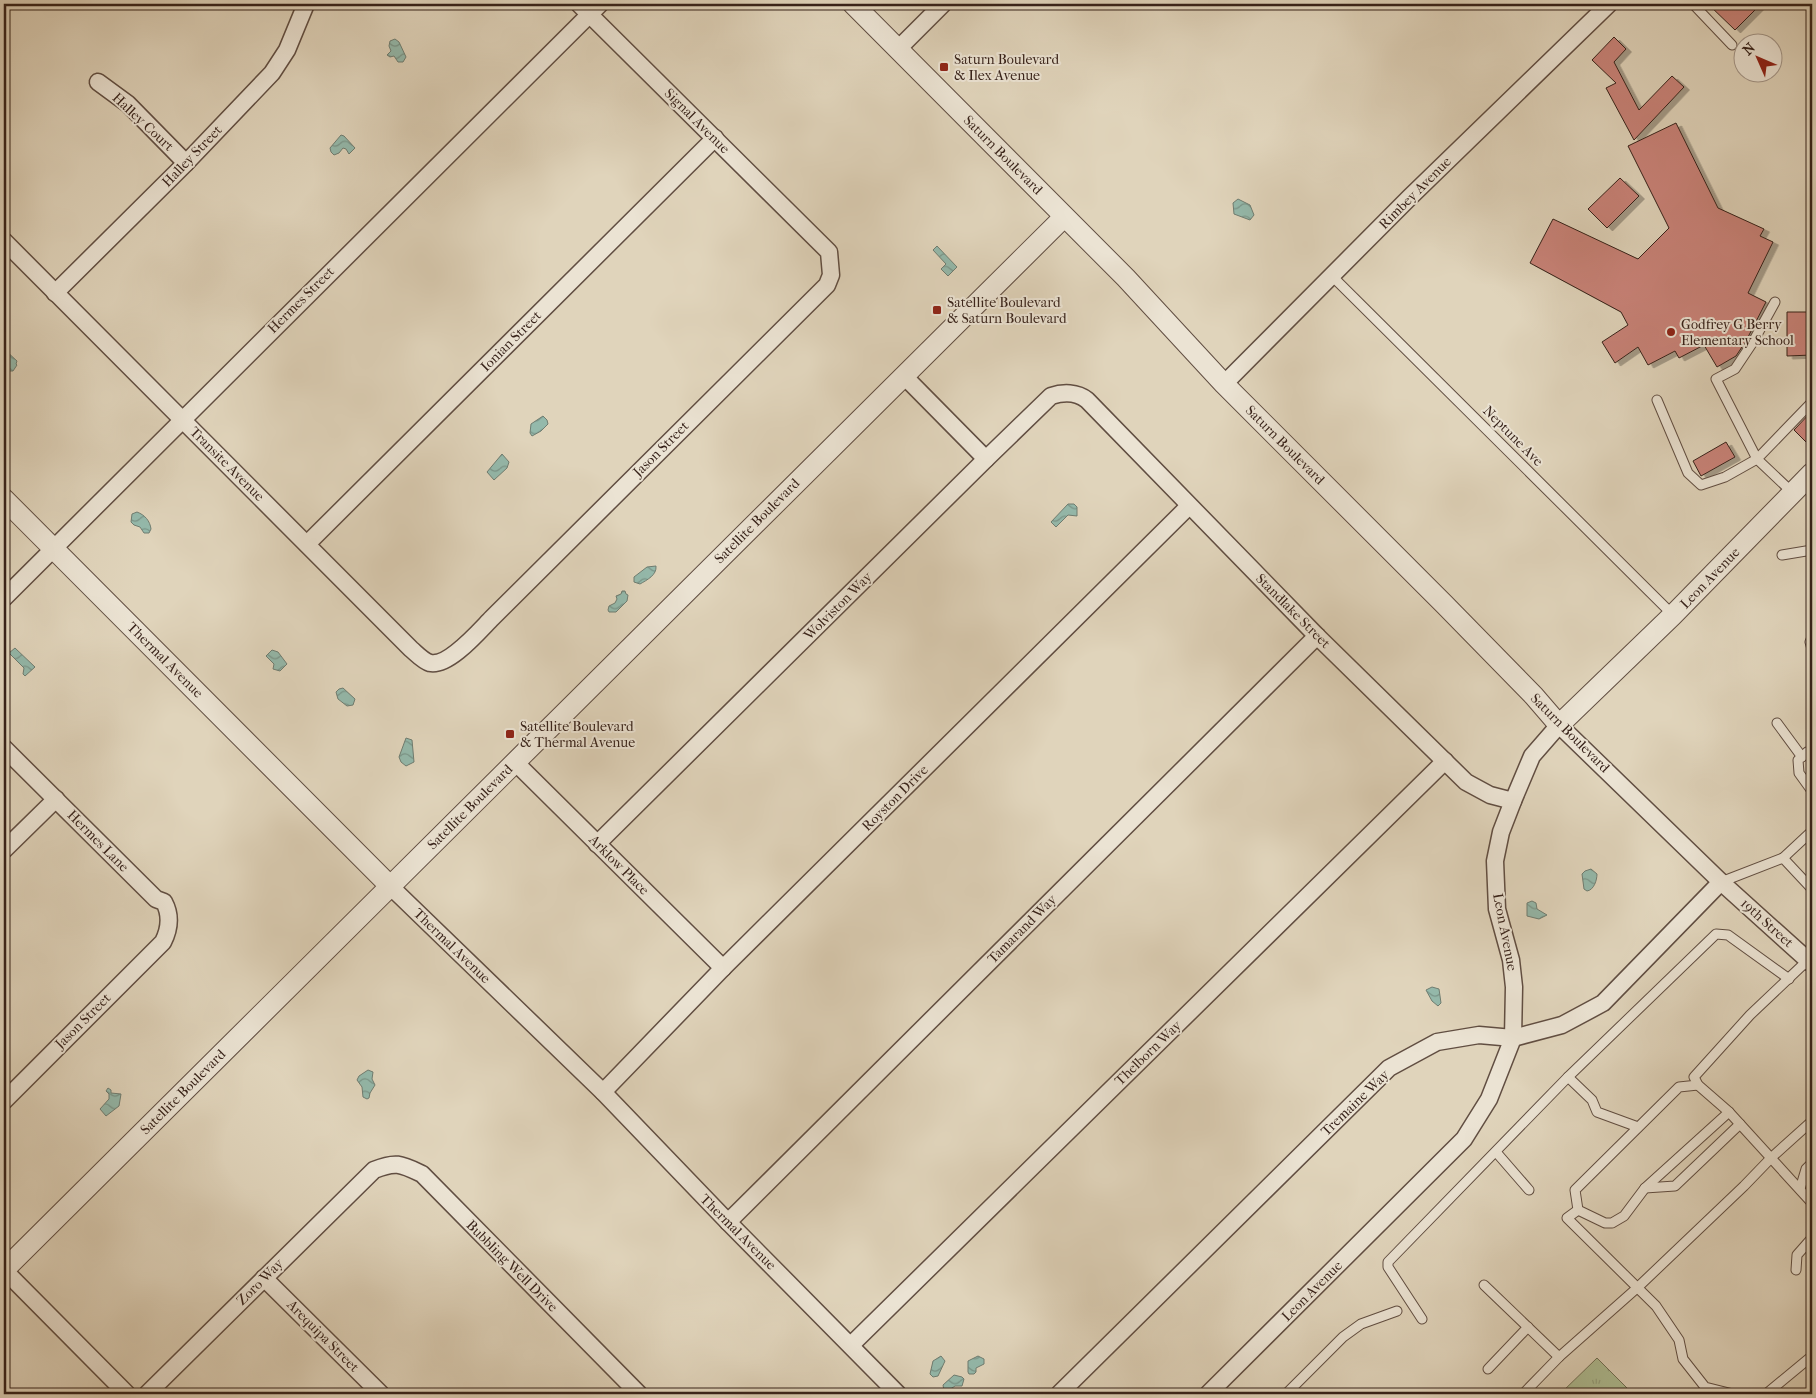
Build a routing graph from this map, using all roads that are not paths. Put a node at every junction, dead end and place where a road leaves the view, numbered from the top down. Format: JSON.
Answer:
{"nodes":[{"id":1,"x":306,"y":4,"type":"edge"},
{"id":2,"x":853,"y":4,"type":"edge"},
{"id":3,"x":943,"y":4,"type":"edge"},
{"id":4,"x":1609,"y":4,"type":"edge"},
{"id":5,"x":1693,"y":4,"type":"edge"},
{"id":6,"x":589,"y":7,"type":"edge"},
{"id":7,"x":1732,"y":45,"type":"dead end"},
{"id":8,"x":898,"y":49,"type":"junction"},
{"id":9,"x":98,"y":82,"type":"dead end"},
{"id":10,"x":715,"y":138,"type":"junction"},
{"id":11,"x":186,"y":163,"type":"junction"},
{"id":12,"x":1064,"y":217,"type":"junction"},
{"id":13,"x":815,"y":238,"type":"joint"},
{"id":14,"x":4,"y":241,"type":"edge"},
{"id":15,"x":1332,"y":276,"type":"junction"},
{"id":16,"x":55,"y":292,"type":"junction"},
{"id":17,"x":1775,"y":302,"type":"dead end"},
{"id":18,"x":904,"y":376,"type":"junction"},
{"id":19,"x":1224,"y":384,"type":"junction"},
{"id":20,"x":1087,"y":400,"type":"joint"},
{"id":21,"x":1657,"y":400,"type":"dead end"},
{"id":22,"x":1812,"y":402,"type":"edge"},
{"id":23,"x":182,"y":419,"type":"junction"},
{"id":24,"x":986,"y":459,"type":"junction"},
{"id":25,"x":1757,"y":460,"type":"junction"},
{"id":26,"x":1812,"y":473,"type":"edge"},
{"id":27,"x":1792,"y":493,"type":"junction"},
{"id":28,"x":4,"y":499,"type":"edge"},
{"id":29,"x":1189,"y":506,"type":"junction"},
{"id":30,"x":307,"y":544,"type":"junction"},
{"id":31,"x":53,"y":548,"type":"junction"},
{"id":32,"x":1812,"y":550,"type":"edge"},
{"id":33,"x":1782,"y":555,"type":"dead end"},
{"id":34,"x":4,"y":598,"type":"edge"},
{"id":35,"x":1673,"y":615,"type":"junction"},
{"id":36,"x":1317,"y":636,"type":"junction"},
{"id":37,"x":1812,"y":637,"type":"edge"},
{"id":38,"x":1812,"y":648,"type":"edge"},
{"id":39,"x":458,"y":651,"type":"joint"},
{"id":40,"x":1777,"y":724,"type":"dead end"},
{"id":41,"x":1559,"y":725,"type":"junction"},
{"id":42,"x":4,"y":748,"type":"edge"},
{"id":43,"x":1812,"y":751,"type":"edge"},
{"id":44,"x":1802,"y":757,"type":"junction"},
{"id":45,"x":1445,"y":761,"type":"junction"},
{"id":46,"x":516,"y":762,"type":"junction"},
{"id":47,"x":1812,"y":791,"type":"edge"},
{"id":48,"x":56,"y":799,"type":"junction"},
{"id":49,"x":1513,"y":801,"type":"junction"},
{"id":50,"x":1812,"y":831,"type":"edge"},
{"id":51,"x":597,"y":844,"type":"junction"},
{"id":52,"x":4,"y":850,"type":"edge"},
{"id":53,"x":1783,"y":858,"type":"junction"},
{"id":54,"x":1721,"y":882,"type":"junction"},
{"id":55,"x":390,"y":886,"type":"junction"},
{"id":56,"x":1812,"y":890,"type":"edge"},
{"id":57,"x":163,"y":942,"type":"joint"},
{"id":58,"x":1810,"y":962,"type":"edge"},
{"id":59,"x":723,"y":968,"type":"junction"},
{"id":60,"x":1789,"y":979,"type":"junction"},
{"id":61,"x":1513,"y":1038,"type":"junction"},
{"id":62,"x":1568,"y":1077,"type":"junction"},
{"id":63,"x":1698,"y":1086,"type":"junction"},
{"id":64,"x":603,"y":1092,"type":"junction"},
{"id":65,"x":4,"y":1101,"type":"edge"},
{"id":66,"x":1729,"y":1112,"type":"junction"},
{"id":67,"x":1812,"y":1121,"type":"edge"},
{"id":68,"x":1740,"y":1124,"type":"junction"},
{"id":69,"x":1638,"y":1127,"type":"junction"},
{"id":70,"x":1496,"y":1152,"type":"junction"},
{"id":71,"x":1772,"y":1157,"type":"junction"},
{"id":72,"x":1812,"y":1163,"type":"edge"},
{"id":73,"x":374,"y":1170,"type":"joint"},
{"id":74,"x":1645,"y":1188,"type":"junction"},
{"id":75,"x":1800,"y":1189,"type":"junction"},
{"id":76,"x":1529,"y":1190,"type":"dead end"},
{"id":77,"x":1812,"y":1203,"type":"edge"},
{"id":78,"x":1578,"y":1210,"type":"junction"},
{"id":79,"x":728,"y":1222,"type":"junction"},
{"id":80,"x":1812,"y":1238,"type":"edge"},
{"id":81,"x":4,"y":1270,"type":"edge"},
{"id":82,"x":1796,"y":1270,"type":"dead end"},
{"id":83,"x":264,"y":1278,"type":"junction"},
{"id":84,"x":1484,"y":1284,"type":"dead end"},
{"id":85,"x":1637,"y":1288,"type":"junction"},
{"id":86,"x":1397,"y":1311,"type":"dead end"},
{"id":87,"x":1422,"y":1319,"type":"dead end"},
{"id":88,"x":1528,"y":1327,"type":"junction"},
{"id":89,"x":851,"y":1345,"type":"junction"},
{"id":90,"x":1812,"y":1356,"type":"edge"},
{"id":91,"x":1559,"y":1357,"type":"junction"},
{"id":92,"x":1488,"y":1369,"type":"dead end"},
{"id":93,"x":127,"y":1394,"type":"edge"},
{"id":94,"x":147,"y":1394,"type":"edge"},
{"id":95,"x":381,"y":1394,"type":"edge"},
{"id":96,"x":639,"y":1394,"type":"edge"},
{"id":97,"x":898,"y":1394,"type":"edge"},
{"id":98,"x":1059,"y":1394,"type":"edge"},
{"id":99,"x":1208,"y":1394,"type":"edge"},
{"id":100,"x":1286,"y":1394,"type":"edge"},
{"id":101,"x":1523,"y":1394,"type":"edge"},
{"id":102,"x":1733,"y":1394,"type":"edge"},
{"id":103,"x":1766,"y":1394,"type":"edge"}],
"edges":[{"from":1,"to":11,"type":"street","name":"Halley Street"},
{"from":2,"to":8,"type":"street","name":"Saturn Boulevard"},
{"from":3,"to":8,"type":"street"},
{"from":4,"to":15,"type":"street","name":"Rimbey Avenue"},
{"from":5,"to":7,"type":"lane"},
{"from":6,"to":10,"type":"street","name":"Signal Avenue"},
{"from":6,"to":23,"type":"street","name":"Hermes Street"},
{"from":8,"to":12,"type":"street","name":"Saturn Boulevard"},
{"from":9,"to":11,"type":"street","name":"Halley Court"},
{"from":10,"to":13,"type":"street","name":"Signal Avenue"},
{"from":10,"to":30,"type":"street","name":"Ionian Street"},
{"from":11,"to":16,"type":"street","name":"Halley Street"},
{"from":12,"to":18,"type":"street","name":"Satellite Boulevard"},
{"from":12,"to":19,"type":"street","name":"Saturn Boulevard"},
{"from":13,"to":39,"type":"street","name":"Jason Street"},
{"from":14,"to":16,"type":"street","name":"Transite Avenue"},
{"from":15,"to":19,"type":"street","name":"Rimbey Avenue"},
{"from":15,"to":35,"type":"lane","name":"Neptune Ave"},
{"from":16,"to":23,"type":"street","name":"Transite Avenue"},
{"from":17,"to":25,"type":"lane"},
{"from":18,"to":24,"type":"street"},
{"from":18,"to":46,"type":"street","name":"Satellite Boulevard"},
{"from":19,"to":41,"type":"street","name":"Saturn Boulevard"},
{"from":20,"to":24,"type":"street","name":"Wolviston Way"},
{"from":20,"to":29,"type":"street","name":"Standlake Street"},
{"from":21,"to":25,"type":"lane"},
{"from":22,"to":25,"type":"lane"},
{"from":23,"to":30,"type":"street","name":"Transite Avenue"},
{"from":23,"to":31,"type":"street","name":"Hermes Street"},
{"from":24,"to":51,"type":"street","name":"Wolviston Way"},
{"from":25,"to":27,"type":"lane"},
{"from":26,"to":27,"type":"street","name":"Leon Avenue"},
{"from":27,"to":35,"type":"street","name":"Leon Avenue"},
{"from":28,"to":31,"type":"street","name":"Thermal Avenue"},
{"from":29,"to":36,"type":"street","name":"Standlake Street"},
{"from":29,"to":59,"type":"street","name":"Royston Drive"},
{"from":30,"to":39,"type":"street","name":"Transite Avenue"},
{"from":31,"to":34,"type":"street","name":"Hermes Street"},
{"from":31,"to":55,"type":"street","name":"Thermal Avenue"},
{"from":32,"to":33,"type":"lane"},
{"from":35,"to":41,"type":"street","name":"Leon Avenue"},
{"from":36,"to":45,"type":"street","name":"Standlake Street"},
{"from":36,"to":79,"type":"street","name":"Tamarand Way"},
{"from":37,"to":38,"type":"lane"},
{"from":40,"to":44,"type":"lane"},
{"from":41,"to":49,"type":"street","name":"Leon Avenue"},
{"from":41,"to":54,"type":"street","name":"Saturn Boulevard"},
{"from":42,"to":48,"type":"street","name":"Hermes Lane"},
{"from":43,"to":44,"type":"lane"},
{"from":44,"to":47,"type":"lane"},
{"from":45,"to":49,"type":"street","name":"Standlake Street"},
{"from":45,"to":89,"type":"street","name":"Thelborn Way"},
{"from":46,"to":51,"type":"street","name":"Arklow Place"},
{"from":46,"to":55,"type":"street","name":"Satellite Boulevard"},
{"from":48,"to":52,"type":"street"},
{"from":48,"to":57,"type":"street","name":"Hermes Lane"},
{"from":49,"to":61,"type":"street","name":"Leon Avenue"},
{"from":50,"to":53,"type":"lane"},
{"from":51,"to":59,"type":"street","name":"Arklow Place"},
{"from":53,"to":54,"type":"lane"},
{"from":53,"to":56,"type":"lane"},
{"from":54,"to":58,"type":"street","name":"19th Street"},
{"from":54,"to":61,"type":"street","name":"Tremaine Way"},
{"from":55,"to":64,"type":"street","name":"Thermal Avenue"},
{"from":55,"to":81,"type":"street","name":"Satellite Boulevard"},
{"from":57,"to":65,"type":"street","name":"Jason Street"},
{"from":58,"to":60,"type":"lane"},
{"from":59,"to":64,"type":"street","name":"Royston Drive"},
{"from":60,"to":62,"type":"lane"},
{"from":60,"to":63,"type":"lane"},
{"from":61,"to":98,"type":"street","name":"Tremaine Way"},
{"from":61,"to":99,"type":"street","name":"Leon Avenue"},
{"from":62,"to":69,"type":"lane"},
{"from":62,"to":70,"type":"lane"},
{"from":63,"to":66,"type":"lane"},
{"from":63,"to":69,"type":"lane"},
{"from":64,"to":79,"type":"street","name":"Thermal Avenue"},
{"from":66,"to":68,"type":"lane"},
{"from":66,"to":74,"type":"lane"},
{"from":67,"to":71,"type":"lane"},
{"from":68,"to":71,"type":"lane"},
{"from":68,"to":74,"type":"lane"},
{"from":69,"to":78,"type":"lane"},
{"from":70,"to":76,"type":"lane"},
{"from":70,"to":87,"type":"lane"},
{"from":71,"to":75,"type":"lane"},
{"from":71,"to":85,"type":"lane"},
{"from":72,"to":75,"type":"lane"},
{"from":73,"to":83,"type":"street","name":"Zoro Way"},
{"from":73,"to":96,"type":"street","name":"Bubbling Well Drive"},
{"from":74,"to":78,"type":"lane"},
{"from":75,"to":77,"type":"lane"},
{"from":78,"to":85,"type":"lane"},
{"from":79,"to":89,"type":"street","name":"Thermal Avenue"},
{"from":80,"to":82,"type":"lane"},
{"from":81,"to":93,"type":"street"},
{"from":83,"to":94,"type":"street","name":"Zoro Way"},
{"from":83,"to":95,"type":"street","name":"Arequipa Street"},
{"from":84,"to":88,"type":"lane"},
{"from":85,"to":91,"type":"lane"},
{"from":85,"to":102,"type":"lane"},
{"from":86,"to":100,"type":"lane"},
{"from":88,"to":91,"type":"lane"},
{"from":88,"to":92,"type":"lane"},
{"from":89,"to":97,"type":"street","name":"Thermal Avenue"},
{"from":90,"to":103,"type":"lane"},
{"from":91,"to":101,"type":"lane"}]}
